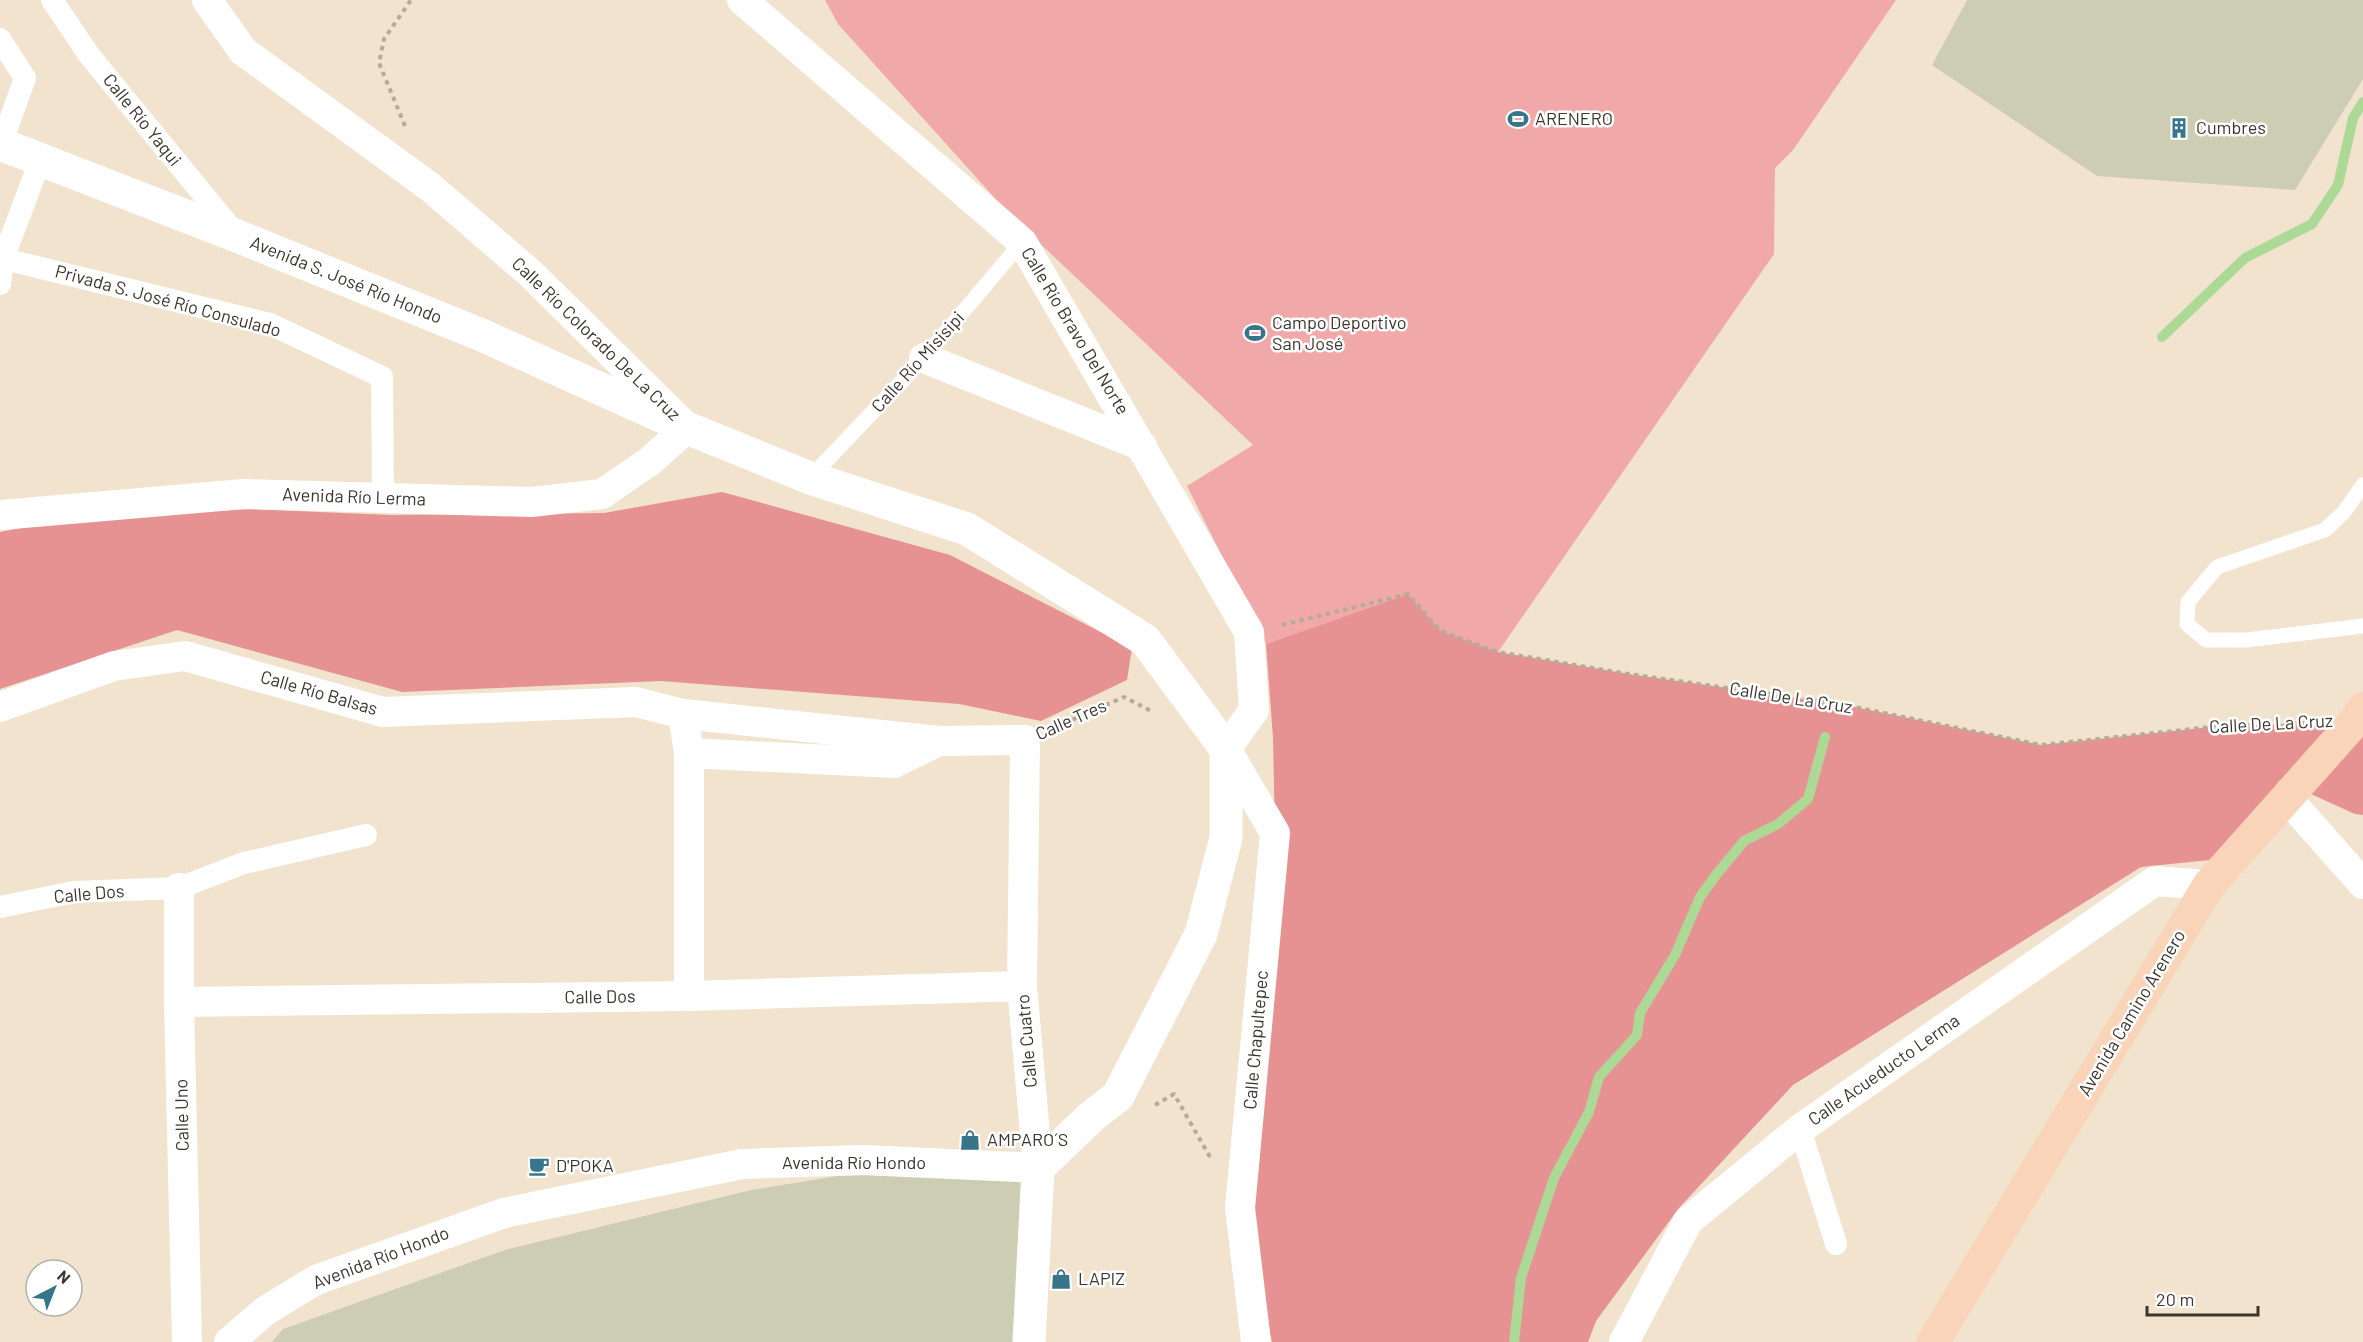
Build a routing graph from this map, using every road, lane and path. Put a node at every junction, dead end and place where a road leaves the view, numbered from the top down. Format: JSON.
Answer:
{"nodes":[{"id":1,"x":52,"y":0,"type":"edge"},
{"id":2,"x":207,"y":0,"type":"edge"},
{"id":3,"x":411,"y":0,"type":"edge"},
{"id":4,"x":742,"y":0,"type":"edge"},
{"id":5,"x":0,"y":39,"type":"edge"},
{"id":6,"x":409,"y":135,"type":"dead end"},
{"id":7,"x":0,"y":145,"type":"edge"},
{"id":8,"x":40,"y":162,"type":"junction"},
{"id":9,"x":237,"y":236,"type":"junction"},
{"id":10,"x":1022,"y":242,"type":"junction"},
{"id":11,"x":1,"y":258,"type":"edge"},
{"id":12,"x":0,"y":284,"type":"edge"},
{"id":13,"x":924,"y":358,"type":"junction"},
{"id":14,"x":687,"y":428,"type":"junction"},
{"id":15,"x":1142,"y":446,"type":"junction"},
{"id":16,"x":810,"y":478,"type":"junction"},
{"id":17,"x":2363,"y":485,"type":"edge"},
{"id":18,"x":383,"y":499,"type":"junction"},
{"id":19,"x":0,"y":515,"type":"edge"},
{"id":20,"x":2363,"y":626,"type":"edge"},
{"id":21,"x":1249,"y":632,"type":"junction"},
{"id":22,"x":0,"y":707,"type":"edge"},
{"id":23,"x":1154,"y":713,"type":"dead end"},
{"id":24,"x":683,"y":714,"type":"junction"},
{"id":25,"x":2359,"y":715,"type":"edge"},
{"id":26,"x":1025,"y":740,"type":"junction"},
{"id":27,"x":939,"y":741,"type":"junction"},
{"id":28,"x":1226,"y":750,"type":"junction"},
{"id":29,"x":689,"y":753,"type":"junction"},
{"id":30,"x":2286,"y":797,"type":"junction"},
{"id":31,"x":366,"y":835,"type":"dead end"},
{"id":32,"x":2363,"y":884,"type":"edge"},
{"id":33,"x":2209,"y":885,"type":"junction"},
{"id":34,"x":179,"y":888,"type":"junction"},
{"id":35,"x":0,"y":907,"type":"edge"},
{"id":36,"x":1022,"y":986,"type":"junction"},
{"id":37,"x":689,"y":996,"type":"junction"},
{"id":38,"x":179,"y":1002,"type":"junction"},
{"id":39,"x":1155,"y":1106,"type":"dead end"},
{"id":40,"x":1800,"y":1129,"type":"junction"},
{"id":41,"x":1038,"y":1168,"type":"junction"},
{"id":42,"x":1240,"y":1208,"type":"junction"},
{"id":43,"x":1836,"y":1244,"type":"dead end"},
{"id":44,"x":187,"y":1342,"type":"edge"},
{"id":45,"x":229,"y":1342,"type":"edge"},
{"id":46,"x":1029,"y":1342,"type":"edge"},
{"id":47,"x":1256,"y":1342,"type":"edge"},
{"id":48,"x":1624,"y":1342,"type":"edge"},
{"id":49,"x":1933,"y":1342,"type":"edge"}],
"edges":[{"from":1,"to":9,"type":"street","name":"Calle Río Yaqui"},
{"from":2,"to":14,"type":"street","name":"Calle Río Colorado De La Cruz"},
{"from":3,"to":6,"type":"path"},
{"from":4,"to":10,"type":"street","name":"Calle Río Bravo Del Norte"},
{"from":5,"to":7,"type":"street"},
{"from":7,"to":8,"type":"street","name":"Avenida S. José Río Hondo"},
{"from":8,"to":9,"type":"street","name":"Avenida S. José Río Hondo"},
{"from":8,"to":11,"type":"street"},
{"from":9,"to":14,"type":"street","name":"Avenida S. José Río Hondo"},
{"from":10,"to":13,"type":"lane","name":"Calle Río Misisipi"},
{"from":10,"to":15,"type":"street","name":"Calle Río Bravo Del Norte"},
{"from":11,"to":12,"type":"street"},
{"from":11,"to":18,"type":"street","name":"Privada S. José Río Consulado"},
{"from":13,"to":15,"type":"street"},
{"from":13,"to":16,"type":"lane","name":"Calle Río Misisipi"},
{"from":14,"to":16,"type":"street","name":"Calle Río Colorado De La Cruz"},
{"from":14,"to":18,"type":"street","name":"Avenida Río Lerma"},
{"from":15,"to":21,"type":"street","name":"Calle Río Bravo Del Norte"},
{"from":16,"to":28,"type":"street","name":"Calle Río Colorado De La Cruz"},
{"from":17,"to":20,"type":"lane"},
{"from":18,"to":19,"type":"street","name":"Avenida Río Lerma"},
{"from":21,"to":25,"type":"path","name":"Calle De La Cruz"},
{"from":21,"to":28,"type":"street","name":"Calle Río Bravo Del Norte"},
{"from":22,"to":24,"type":"street","name":"Calle Río Balsas"},
{"from":23,"to":26,"type":"path","name":"Calle Tres"},
{"from":24,"to":27,"type":"street","name":"Calle Tres"},
{"from":24,"to":29,"type":"street"},
{"from":25,"to":30,"type":"main road","name":"Avenida Camino Arenero"},
{"from":26,"to":27,"type":"street","name":"Calle Tres"},
{"from":26,"to":36,"type":"street","name":"Calle Cuatro"},
{"from":27,"to":29,"type":"street","name":"Calle Tres"},
{"from":28,"to":41,"type":"street"},
{"from":28,"to":42,"type":"street","name":"Calle Chapultepec"},
{"from":29,"to":37,"type":"street"},
{"from":30,"to":32,"type":"street"},
{"from":30,"to":33,"type":"main road","name":"Avenida Camino Arenero"},
{"from":31,"to":34,"type":"street","name":"Calle Dos"},
{"from":33,"to":40,"type":"street","name":"Calle Acueducto Lerma"},
{"from":33,"to":49,"type":"main road","name":"Avenida Camino Arenero"},
{"from":34,"to":35,"type":"street","name":"Calle Dos"},
{"from":34,"to":38,"type":"street","name":"Calle Uno"},
{"from":36,"to":37,"type":"street","name":"Calle Dos"},
{"from":36,"to":41,"type":"street","name":"Calle Cuatro"},
{"from":37,"to":38,"type":"street","name":"Calle Dos"},
{"from":38,"to":44,"type":"street","name":"Calle Uno"},
{"from":39,"to":42,"type":"path"},
{"from":40,"to":43,"type":"street"},
{"from":40,"to":48,"type":"street","name":"Calle Acueducto Lerma"},
{"from":41,"to":45,"type":"street","name":"Avenida Río Hondo"},
{"from":41,"to":46,"type":"street","name":"Calle Cuatro"},
{"from":42,"to":47,"type":"street","name":"Calle Chapultepec"}]}
